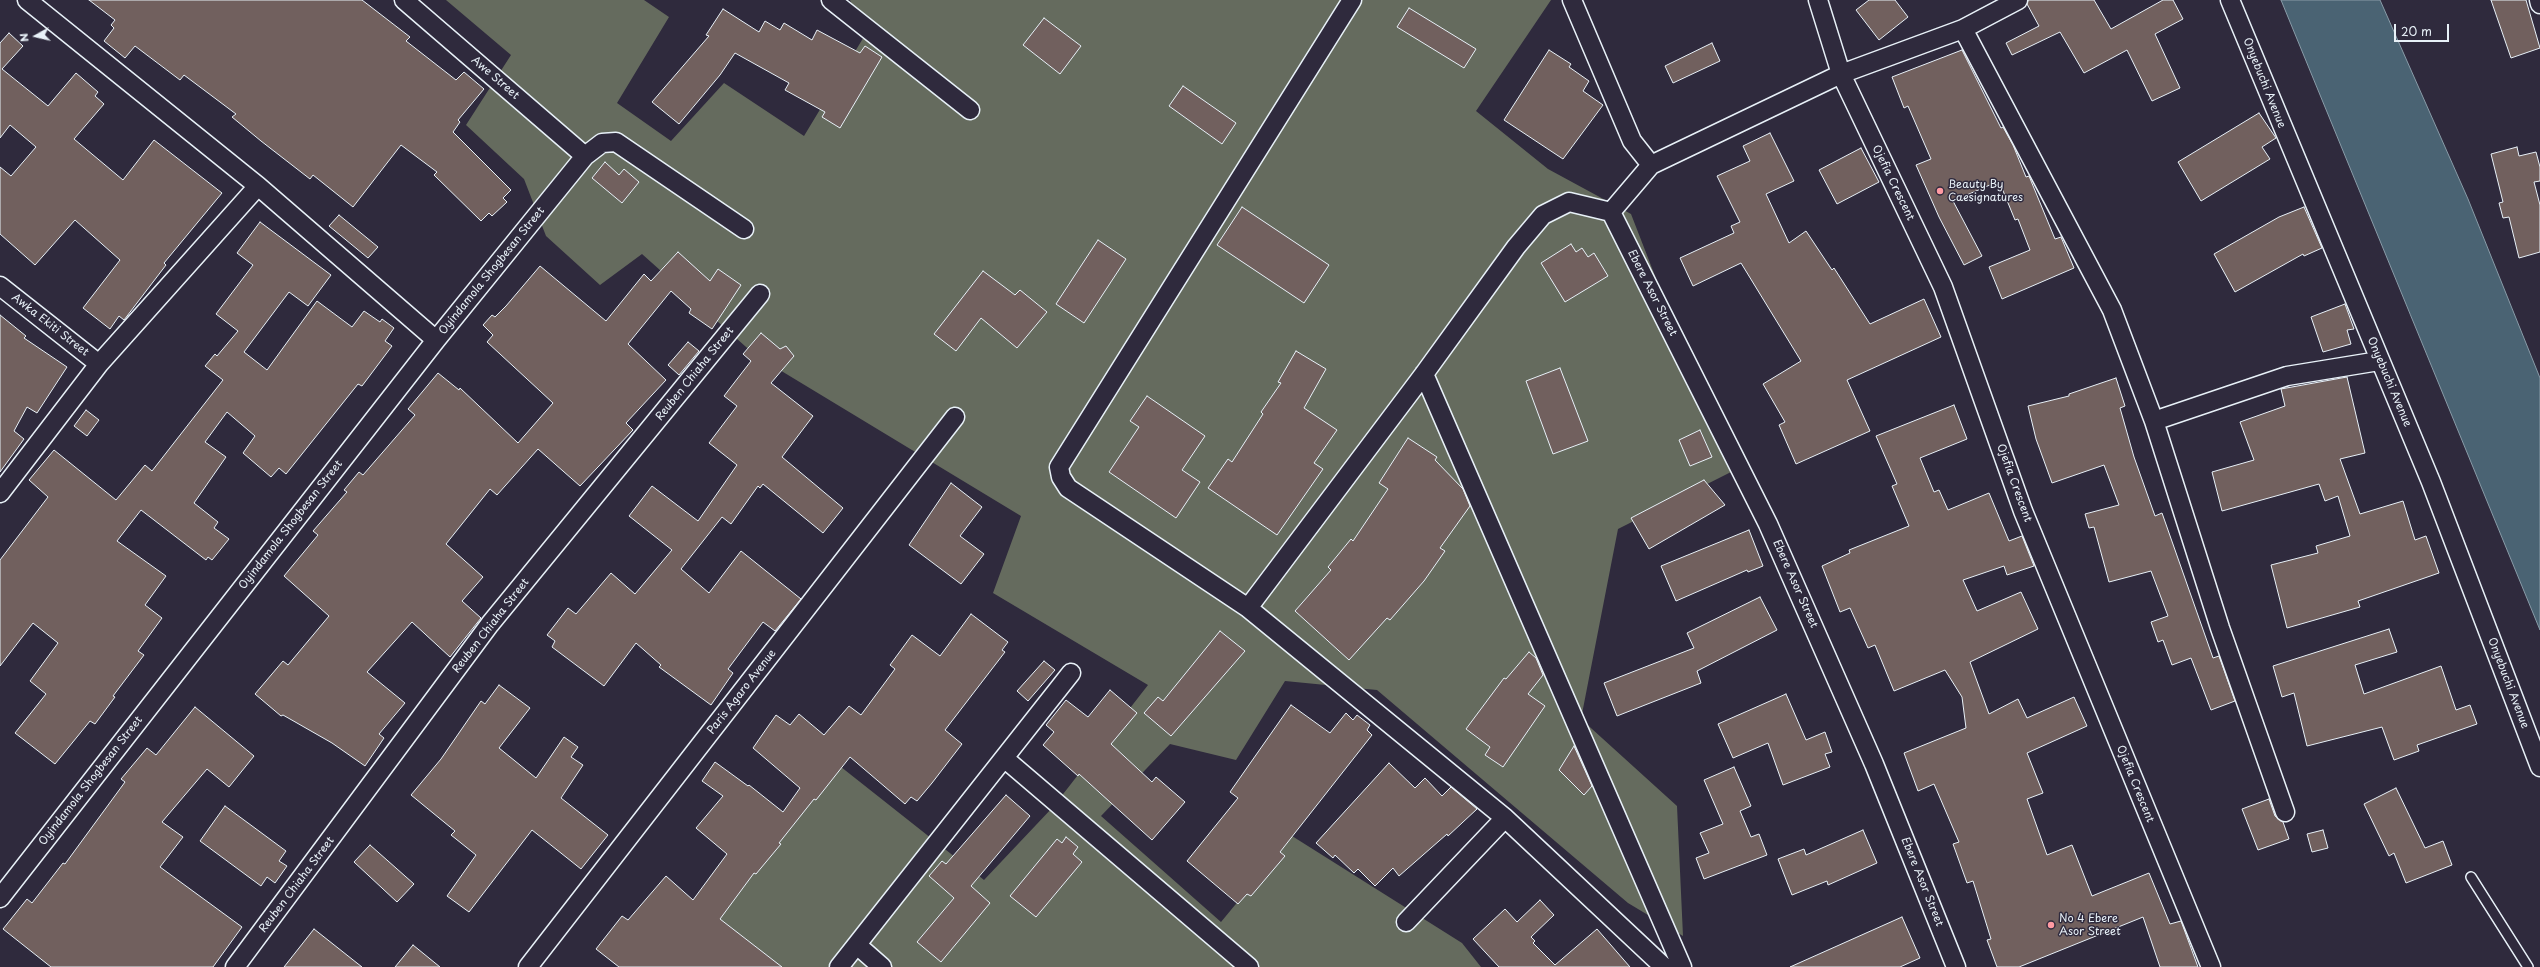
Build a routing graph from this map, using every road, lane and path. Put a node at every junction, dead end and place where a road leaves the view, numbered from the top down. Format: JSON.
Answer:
{"nodes":[{"id":1,"x":27,"y":0,"type":"edge"},
{"id":2,"x":404,"y":0,"type":"edge"},
{"id":3,"x":832,"y":0,"type":"edge"},
{"id":4,"x":1352,"y":0,"type":"edge"},
{"id":5,"x":1572,"y":0,"type":"edge"},
{"id":6,"x":1818,"y":0,"type":"edge"},
{"id":7,"x":2018,"y":0,"type":"edge"},
{"id":8,"x":2230,"y":0,"type":"edge"},
{"id":9,"x":2538,"y":0,"type":"edge"},
{"id":10,"x":2540,"y":4,"type":"edge"},
{"id":11,"x":1964,"y":29,"type":"junction"},
{"id":12,"x":1841,"y":74,"type":"junction"},
{"id":13,"x":970,"y":110,"type":"dead end"},
{"id":14,"x":586,"y":156,"type":"junction"},
{"id":15,"x":1651,"y":165,"type":"junction"},
{"id":16,"x":258,"y":186,"type":"junction"},
{"id":17,"x":1611,"y":212,"type":"junction"},
{"id":18,"x":744,"y":229,"type":"dead end"},
{"id":19,"x":0,"y":286,"type":"edge"},
{"id":20,"x":760,"y":294,"type":"dead end"},
{"id":21,"x":436,"y":340,"type":"junction"},
{"id":22,"x":2379,"y":361,"type":"junction"},
{"id":23,"x":99,"y":364,"type":"junction"},
{"id":24,"x":1424,"y":374,"type":"junction"},
{"id":25,"x":955,"y":417,"type":"dead end"},
{"id":26,"x":2154,"y":421,"type":"junction"},
{"id":27,"x":0,"y":493,"type":"edge"},
{"id":28,"x":1248,"y":608,"type":"junction"},
{"id":29,"x":1071,"y":673,"type":"dead end"},
{"id":30,"x":1004,"y":758,"type":"junction"},
{"id":31,"x":2540,"y":767,"type":"edge"},
{"id":32,"x":2285,"y":812,"type":"dead end"},
{"id":33,"x":1505,"y":818,"type":"junction"},
{"id":34,"x":2471,"y":877,"type":"dead end"},
{"id":35,"x":0,"y":898,"type":"edge"},
{"id":36,"x":1406,"y":922,"type":"dead end"},
{"id":37,"x":857,"y":945,"type":"junction"},
{"id":38,"x":235,"y":967,"type":"edge"},
{"id":39,"x":528,"y":967,"type":"edge"},
{"id":40,"x":839,"y":967,"type":"edge"},
{"id":41,"x":882,"y":967,"type":"edge"},
{"id":42,"x":1249,"y":967,"type":"edge"},
{"id":43,"x":1664,"y":967,"type":"edge"},
{"id":44,"x":1682,"y":967,"type":"edge"},
{"id":45,"x":1956,"y":967,"type":"edge"},
{"id":46,"x":2210,"y":967,"type":"edge"},
{"id":47,"x":2528,"y":967,"type":"edge"}],
"edges":[{"from":1,"to":16,"type":"street"},
{"from":2,"to":14,"type":"street","name":"Awe Street"},
{"from":3,"to":13,"type":"street"},
{"from":4,"to":28,"type":"street"},
{"from":5,"to":15,"type":"street"},
{"from":6,"to":12,"type":"street","name":"Ojefia Crescent"},
{"from":7,"to":11,"type":"street"},
{"from":8,"to":22,"type":"street","name":"Onyebuchi Avenue"},
{"from":9,"to":10,"type":"street"},
{"from":11,"to":12,"type":"street"},
{"from":11,"to":26,"type":"street"},
{"from":12,"to":15,"type":"street"},
{"from":12,"to":46,"type":"street","name":"Ojefia Crescent"},
{"from":14,"to":18,"type":"street","name":"Oyindamola Shogbesan Street"},
{"from":14,"to":21,"type":"street","name":"Oyindamola Shogbesan Street"},
{"from":15,"to":17,"type":"street"},
{"from":16,"to":21,"type":"street"},
{"from":16,"to":23,"type":"street"},
{"from":17,"to":24,"type":"street"},
{"from":17,"to":45,"type":"street","name":"Ebere Asor Street"},
{"from":19,"to":23,"type":"street","name":"Awka Ekiti Street"},
{"from":20,"to":38,"type":"street","name":"Reuben Chiaha Street"},
{"from":21,"to":35,"type":"street","name":"Oyindamola Shogbesan Street"},
{"from":22,"to":26,"type":"street"},
{"from":22,"to":31,"type":"street","name":"Onyebuchi Avenue"},
{"from":23,"to":27,"type":"street"},
{"from":24,"to":28,"type":"street"},
{"from":24,"to":44,"type":"street"},
{"from":25,"to":39,"type":"street","name":"Paris Agaro Avenue"},
{"from":26,"to":32,"type":"street"},
{"from":28,"to":33,"type":"street"},
{"from":29,"to":30,"type":"street"},
{"from":30,"to":37,"type":"street"},
{"from":30,"to":42,"type":"street"},
{"from":33,"to":36,"type":"street"},
{"from":33,"to":43,"type":"street"},
{"from":34,"to":47,"type":"lane"},
{"from":37,"to":40,"type":"street"},
{"from":37,"to":41,"type":"street"}]}
